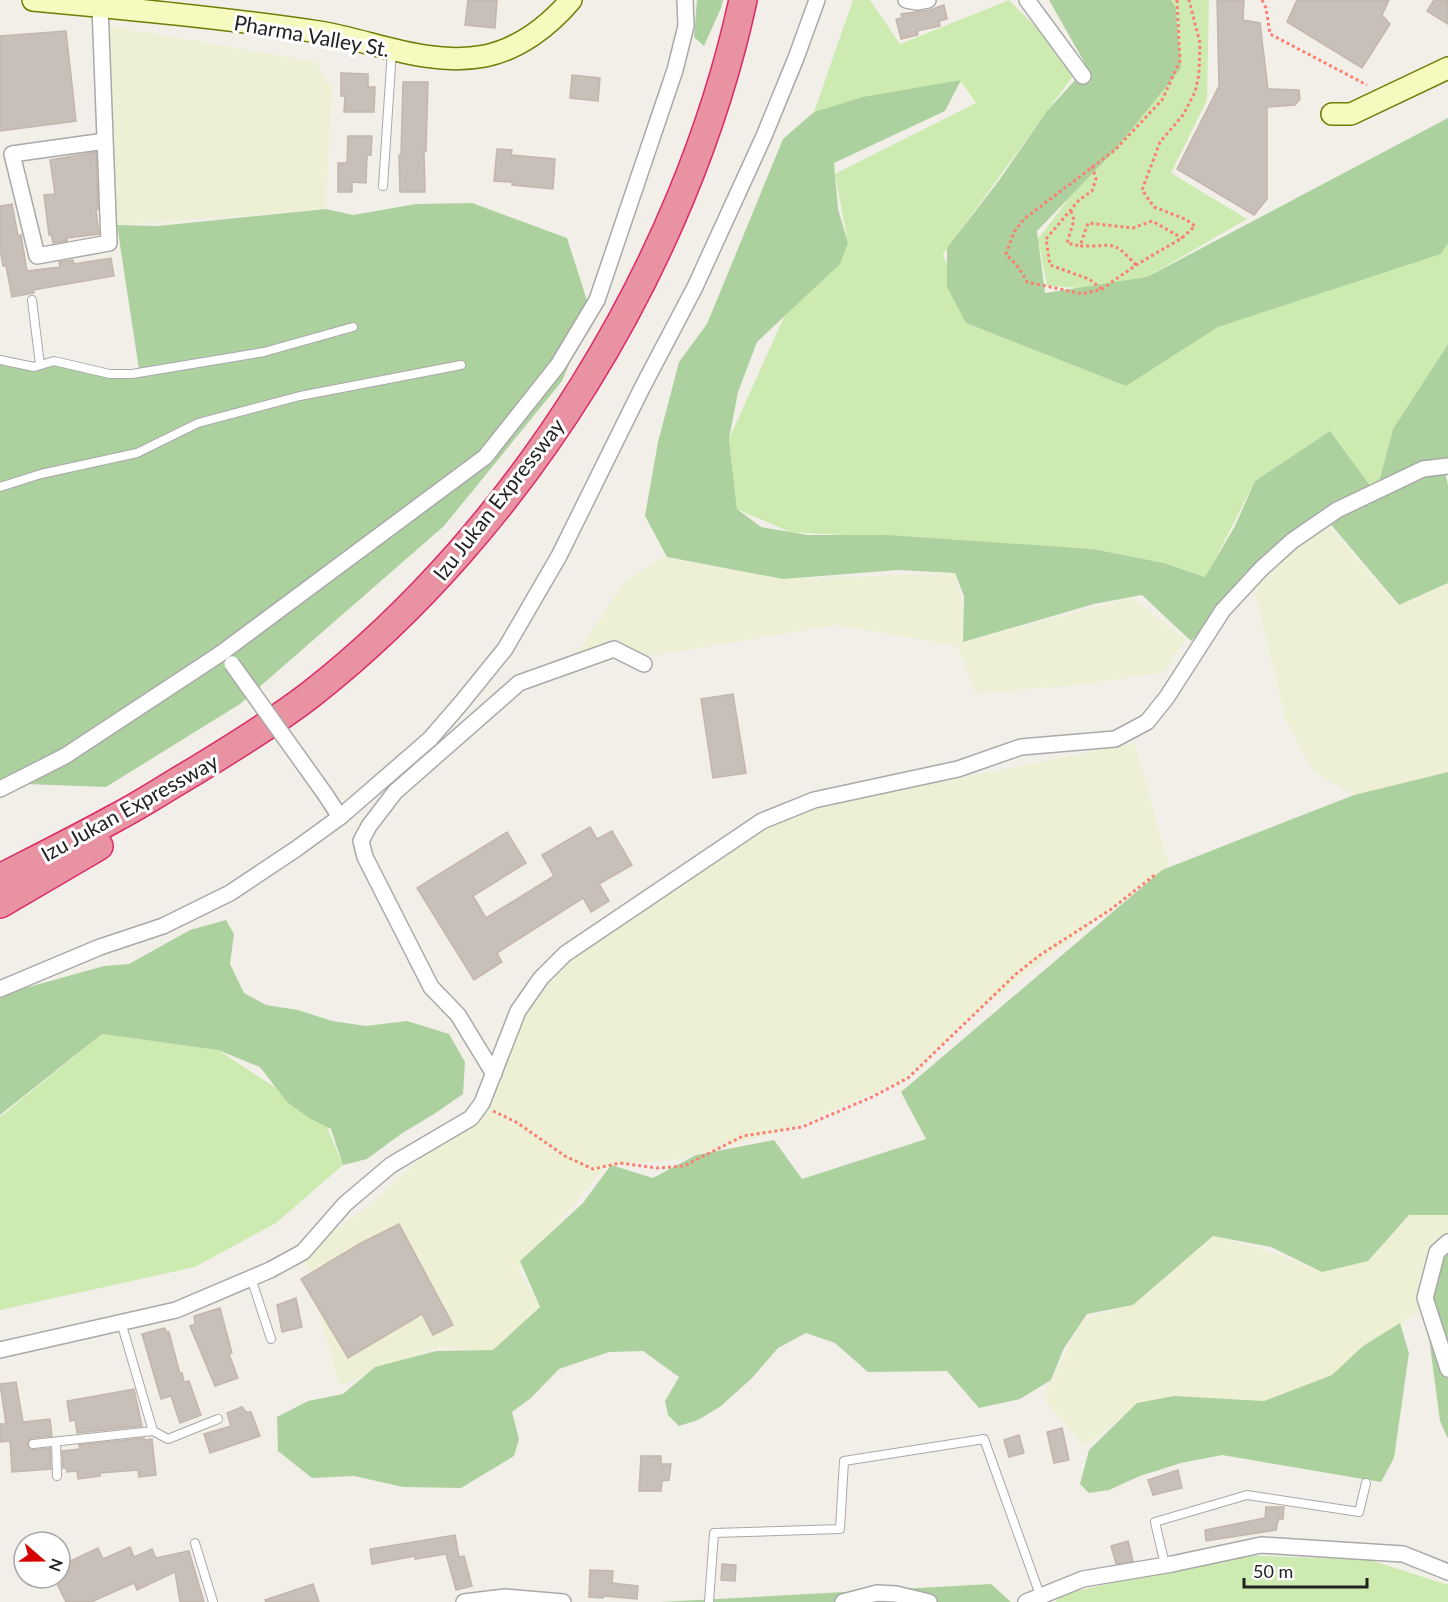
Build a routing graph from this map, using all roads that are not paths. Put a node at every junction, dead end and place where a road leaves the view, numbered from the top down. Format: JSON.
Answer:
{"nodes":[{"id":1,"x":33,"y":0,"type":"edge"},
{"id":2,"x":571,"y":0,"type":"edge"},
{"id":3,"x":685,"y":0,"type":"edge"},
{"id":4,"x":734,"y":0,"type":"edge"},
{"id":5,"x":743,"y":0,"type":"edge"},
{"id":6,"x":817,"y":0,"type":"edge"},
{"id":7,"x":906,"y":0,"type":"edge"},
{"id":8,"x":928,"y":0,"type":"edge"},
{"id":9,"x":1028,"y":0,"type":"edge"},
{"id":10,"x":100,"y":6,"type":"junction"},
{"id":11,"x":392,"y":49,"type":"junction"},
{"id":12,"x":1448,"y":68,"type":"edge"},
{"id":13,"x":1083,"y":76,"type":"dead end"},
{"id":14,"x":1332,"y":114,"type":"dead end"},
{"id":15,"x":105,"y":141,"type":"junction"},
{"id":16,"x":6,"y":155,"type":"edge"},
{"id":17,"x":383,"y":186,"type":"dead end"},
{"id":18,"x":32,"y":300,"type":"dead end"},
{"id":19,"x":353,"y":327,"type":"dead end"},
{"id":20,"x":0,"y":360,"type":"edge"},
{"id":21,"x":40,"y":365,"type":"junction"},
{"id":22,"x":461,"y":365,"type":"dead end"},
{"id":23,"x":1448,"y":466,"type":"edge"},
{"id":24,"x":0,"y":487,"type":"edge"},
{"id":25,"x":226,"y":659,"type":"junction"},
{"id":26,"x":644,"y":664,"type":"dead end"},
{"id":27,"x":253,"y":736,"type":"junction"},
{"id":28,"x":381,"y":779,"type":"junction"},
{"id":29,"x":0,"y":789,"type":"edge"},
{"id":30,"x":395,"y":792,"type":"junction"},
{"id":31,"x":340,"y":817,"type":"junction"},
{"id":32,"x":0,"y":864,"type":"edge"},
{"id":33,"x":0,"y":878,"type":"edge"},
{"id":34,"x":0,"y":903,"type":"edge"},
{"id":35,"x":0,"y":989,"type":"edge"},
{"id":36,"x":494,"y":1074,"type":"junction"},
{"id":37,"x":1448,"y":1242,"type":"edge"},
{"id":38,"x":251,"y":1278,"type":"junction"},
{"id":39,"x":121,"y":1322,"type":"junction"},
{"id":40,"x":271,"y":1339,"type":"dead end"},
{"id":41,"x":0,"y":1350,"type":"edge"},
{"id":42,"x":1448,"y":1369,"type":"edge"},
{"id":43,"x":218,"y":1419,"type":"dead end"},
{"id":44,"x":153,"y":1431,"type":"junction"},
{"id":45,"x":56,"y":1442,"type":"junction"},
{"id":46,"x":33,"y":1444,"type":"dead end"},
{"id":47,"x":57,"y":1476,"type":"dead end"},
{"id":48,"x":1366,"y":1483,"type":"dead end"},
{"id":49,"x":195,"y":1544,"type":"dead end"},
{"id":50,"x":1165,"y":1565,"type":"junction"},
{"id":51,"x":1448,"y":1572,"type":"edge"},
{"id":52,"x":1040,"y":1595,"type":"junction"},
{"id":53,"x":213,"y":1602,"type":"edge"},
{"id":54,"x":464,"y":1602,"type":"edge"},
{"id":55,"x":563,"y":1602,"type":"edge"},
{"id":56,"x":709,"y":1602,"type":"edge"},
{"id":57,"x":843,"y":1602,"type":"edge"},
{"id":58,"x":929,"y":1602,"type":"edge"},
{"id":59,"x":1026,"y":1602,"type":"edge"}],
"edges":[{"from":1,"to":10,"type":"street","name":"Pharma Valley St."},
{"from":2,"to":11,"type":"street","name":"Pharma Valley St."},
{"from":3,"to":25,"type":"street"},
{"from":4,"to":32,"type":"highway","name":"Izu Jukan Expressway"},
{"from":5,"to":27,"type":"highway","name":"Izu Jukan Expressway"},
{"from":6,"to":28,"type":"street"},
{"from":7,"to":8,"type":"street"},
{"from":9,"to":13,"type":"street"},
{"from":10,"to":11,"type":"street","name":"Pharma Valley St."},
{"from":10,"to":15,"type":"street"},
{"from":11,"to":17,"type":"lane"},
{"from":12,"to":14,"type":"street"},
{"from":15,"to":16,"type":"street"},
{"from":15,"to":16,"type":"street"},
{"from":18,"to":21,"type":"lane"},
{"from":19,"to":21,"type":"lane"},
{"from":20,"to":21,"type":"lane"},
{"from":22,"to":24,"type":"lane"},
{"from":23,"to":36,"type":"street"},
{"from":25,"to":29,"type":"street"},
{"from":25,"to":31,"type":"street","bridge":true},
{"from":26,"to":30,"type":"street"},
{"from":27,"to":33,"type":"highway","name":"Izu Jukan Expressway"},
{"from":27,"to":34,"type":"highway"},
{"from":28,"to":30,"type":"street"},
{"from":28,"to":31,"type":"street"},
{"from":30,"to":36,"type":"street"},
{"from":31,"to":35,"type":"street"},
{"from":36,"to":38,"type":"street"},
{"from":37,"to":42,"type":"street"},
{"from":38,"to":39,"type":"street"},
{"from":38,"to":40,"type":"lane"},
{"from":39,"to":41,"type":"street"},
{"from":39,"to":44,"type":"lane"},
{"from":43,"to":44,"type":"lane"},
{"from":44,"to":45,"type":"lane"},
{"from":45,"to":46,"type":"lane"},
{"from":45,"to":47,"type":"lane"},
{"from":48,"to":50,"type":"lane"},
{"from":49,"to":53,"type":"lane"},
{"from":50,"to":51,"type":"street"},
{"from":50,"to":52,"type":"street"},
{"from":52,"to":56,"type":"lane"},
{"from":52,"to":59,"type":"street"},
{"from":54,"to":55,"type":"street"},
{"from":57,"to":58,"type":"street"}]}
